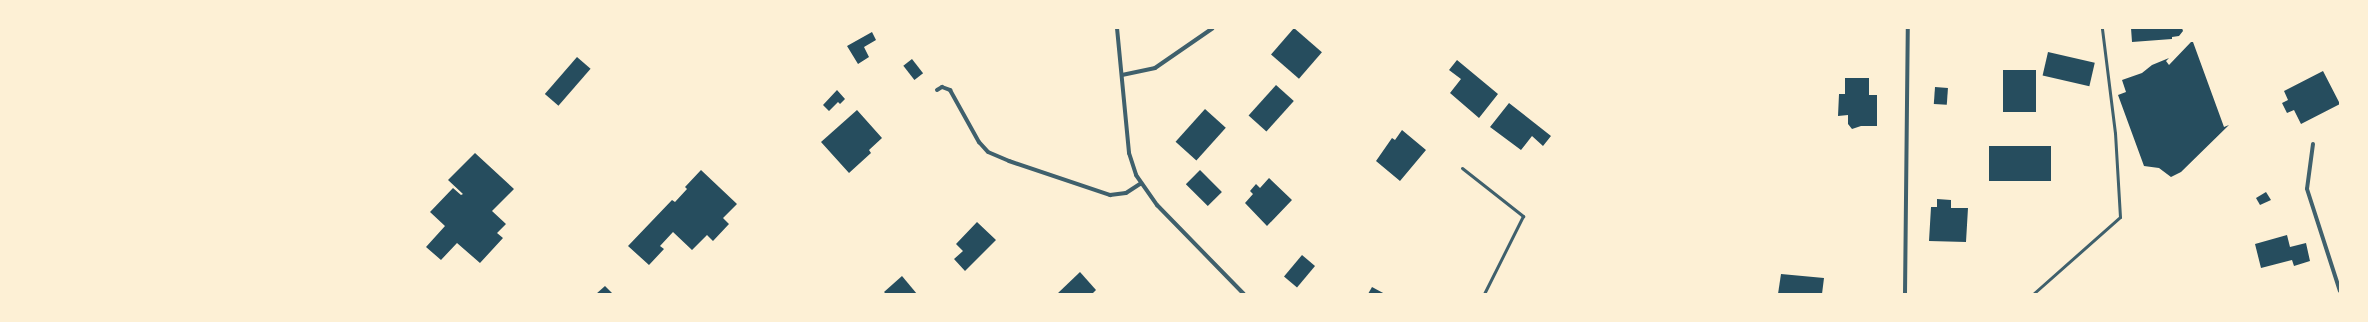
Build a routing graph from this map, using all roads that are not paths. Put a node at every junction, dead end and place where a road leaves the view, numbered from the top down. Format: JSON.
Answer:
{"nodes":[{"id":1,"x":1117,"y":28,"type":"edge"},
{"id":2,"x":1213,"y":28,"type":"edge"},
{"id":3,"x":1908,"y":28,"type":"edge"},
{"id":4,"x":2102,"y":28,"type":"edge"},
{"id":5,"x":1122,"y":75,"type":"junction"},
{"id":6,"x":937,"y":90,"type":"dead end"},
{"id":7,"x":2313,"y":144,"type":"dead end"},
{"id":8,"x":1462,"y":168,"type":"dead end"},
{"id":9,"x":1140,"y":184,"type":"junction"},
{"id":10,"x":2340,"y":291,"type":"edge"},
{"id":11,"x":1244,"y":294,"type":"edge"},
{"id":12,"x":1484,"y":294,"type":"edge"},
{"id":13,"x":1905,"y":294,"type":"edge"},
{"id":14,"x":2033,"y":294,"type":"edge"}],
"edges":[{"from":1,"to":5,"type":"street"},
{"from":2,"to":5,"type":"street"},
{"from":3,"to":13,"type":"street"},
{"from":4,"to":14,"type":"lane"},
{"from":5,"to":9,"type":"street"},
{"from":6,"to":9,"type":"street"},
{"from":7,"to":10,"type":"street"},
{"from":8,"to":12,"type":"lane"},
{"from":9,"to":11,"type":"street"}]}
